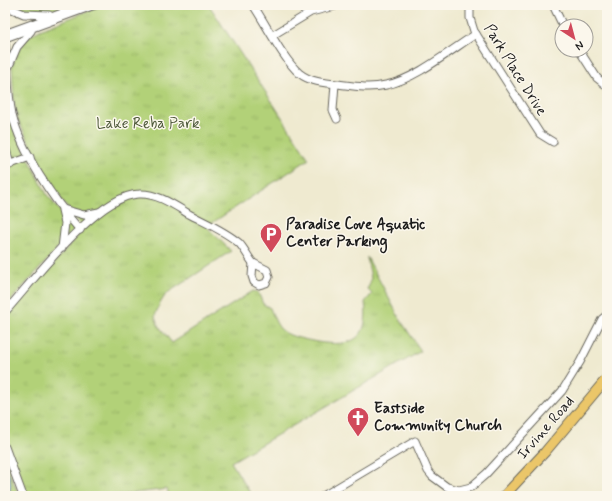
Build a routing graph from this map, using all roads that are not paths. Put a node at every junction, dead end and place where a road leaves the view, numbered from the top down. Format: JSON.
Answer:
{"nodes":[{"id":1,"x":84,"y":5,"type":"edge"},
{"id":2,"x":96,"y":5,"type":"edge"},
{"id":3,"x":253,"y":5,"type":"edge"},
{"id":4,"x":339,"y":5,"type":"edge"},
{"id":5,"x":470,"y":5,"type":"edge"},
{"id":6,"x":553,"y":5,"type":"edge"},
{"id":7,"x":5,"y":6,"type":"edge"},
{"id":8,"x":57,"y":15,"type":"junction"},
{"id":9,"x":559,"y":18,"type":"edge"},
{"id":10,"x":36,"y":28,"type":"junction"},
{"id":11,"x":5,"y":33,"type":"edge"},
{"id":12,"x":476,"y":34,"type":"junction"},
{"id":13,"x":273,"y":35,"type":"junction"},
{"id":14,"x":5,"y":38,"type":"edge"},
{"id":15,"x":5,"y":44,"type":"edge"},
{"id":16,"x":583,"y":58,"type":"edge"},
{"id":17,"x":8,"y":72,"type":"junction"},
{"id":18,"x":335,"y":84,"type":"junction"},
{"id":19,"x":607,"y":86,"type":"edge"},
{"id":20,"x":337,"y":119,"type":"dead end"},
{"id":21,"x":553,"y":142,"type":"dead end"},
{"id":22,"x":5,"y":145,"type":"edge"},
{"id":23,"x":30,"y":157,"type":"junction"},
{"id":24,"x":8,"y":165,"type":"edge"},
{"id":25,"x":61,"y":208,"type":"junction"},
{"id":26,"x":101,"y":211,"type":"junction"},
{"id":27,"x":80,"y":230,"type":"junction"},
{"id":28,"x":62,"y":248,"type":"junction"},
{"id":29,"x":253,"y":263,"type":"dead end"},
{"id":30,"x":5,"y":312,"type":"edge"},
{"id":31,"x":607,"y":314,"type":"edge"},
{"id":32,"x":607,"y":378,"type":"edge"},
{"id":33,"x":5,"y":447,"type":"edge"},
{"id":34,"x":505,"y":495,"type":"edge"},
{"id":35,"x":23,"y":496,"type":"edge"},
{"id":36,"x":324,"y":496,"type":"edge"}],
"edges":[{"from":1,"to":8,"type":"street"},
{"from":2,"to":10,"type":"street"},
{"from":3,"to":13,"type":"street"},
{"from":4,"to":13,"type":"street"},
{"from":5,"to":12,"type":"street","name":"Park Place Drive"},
{"from":6,"to":9,"type":"street"},
{"from":7,"to":8,"type":"street"},
{"from":8,"to":11,"type":"street"},
{"from":10,"to":14,"type":"street"},
{"from":10,"to":17,"type":"street"},
{"from":12,"to":18,"type":"street"},
{"from":12,"to":21,"type":"street","name":"Park Place Drive"},
{"from":13,"to":18,"type":"street"},
{"from":15,"to":17,"type":"street"},
{"from":16,"to":19,"type":"street"},
{"from":17,"to":23,"type":"street"},
{"from":18,"to":20,"type":"street"},
{"from":22,"to":24,"type":"street"},
{"from":23,"to":24,"type":"street"},
{"from":23,"to":25,"type":"street"},
{"from":25,"to":26,"type":"street"},
{"from":25,"to":27,"type":"street"},
{"from":25,"to":28,"type":"street"},
{"from":26,"to":27,"type":"street"},
{"from":26,"to":29,"type":"street"},
{"from":27,"to":28,"type":"street"},
{"from":28,"to":30,"type":"street"},
{"from":31,"to":36,"type":"street"},
{"from":32,"to":34,"type":"main road","name":"Irvine Road"},
{"from":33,"to":35,"type":"street"}]}
